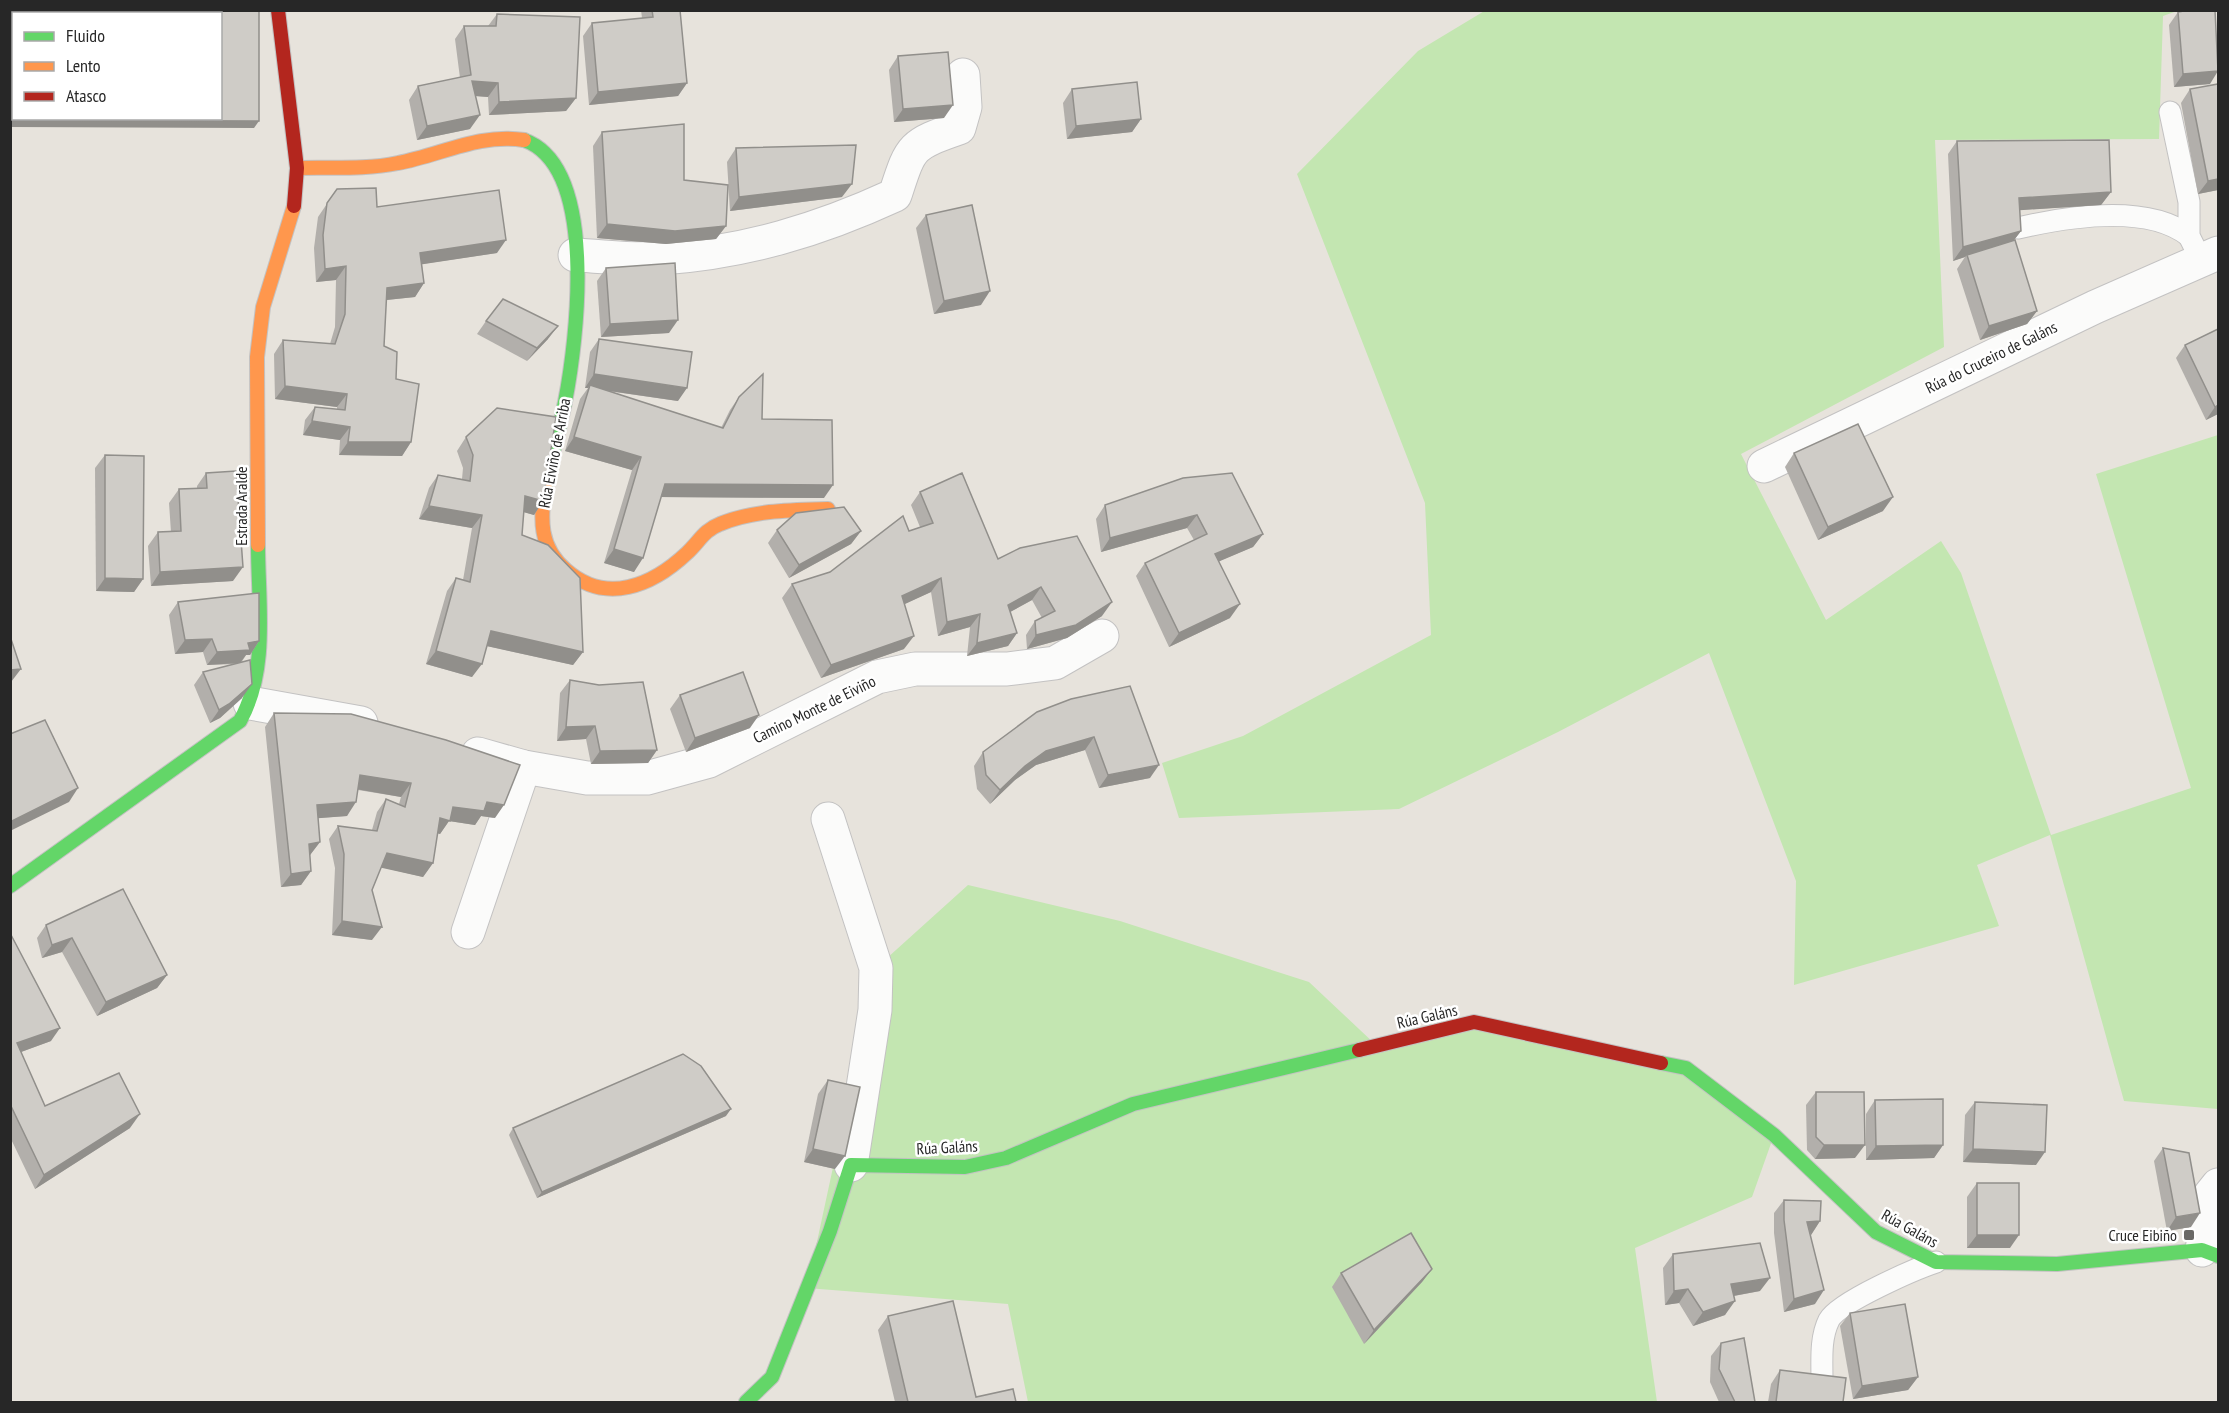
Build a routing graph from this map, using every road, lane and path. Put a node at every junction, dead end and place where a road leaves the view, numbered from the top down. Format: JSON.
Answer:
{"nodes":[{"id":1,"x":278,"y":10,"type":"edge"},
{"id":2,"x":963,"y":75,"type":"dead end"},
{"id":3,"x":2170,"y":112,"type":"dead end"},
{"id":4,"x":297,"y":168,"type":"junction"},
{"id":5,"x":2018,"y":228,"type":"edge"},
{"id":6,"x":2189,"y":236,"type":"junction"},
{"id":7,"x":2218,"y":252,"type":"edge"},
{"id":8,"x":575,"y":255,"type":"junction"},
{"id":9,"x":1764,"y":466,"type":"dead end"},
{"id":10,"x":828,"y":509,"type":"edge"},
{"id":11,"x":1102,"y":636,"type":"dead end"},
{"id":12,"x":250,"y":703,"type":"junction"},
{"id":13,"x":387,"y":728,"type":"edge"},
{"id":14,"x":444,"y":744,"type":"edge"},
{"id":15,"x":524,"y":767,"type":"junction"},
{"id":16,"x":828,"y":819,"type":"dead end"},
{"id":17,"x":10,"y":886,"type":"edge"},
{"id":18,"x":468,"y":933,"type":"dead end"},
{"id":19,"x":851,"y":1165,"type":"junction"},
{"id":20,"x":2218,"y":1185,"type":"edge"},
{"id":21,"x":2210,"y":1253,"type":"edge"},
{"id":22,"x":1936,"y":1262,"type":"junction"},
{"id":23,"x":1822,"y":1380,"type":"edge"},
{"id":24,"x":746,"y":1402,"type":"edge"}],
"edges":[{"from":1,"to":4,"type":"street","name":"Estrada Aralde"},
{"from":2,"to":8,"type":"street"},
{"from":3,"to":6,"type":"lane"},
{"from":4,"to":8,"type":"street","name":"Rúa Eiviño de Arriba"},
{"from":4,"to":12,"type":"street","name":"Estrada Aralde"},
{"from":5,"to":6,"type":"lane"},
{"from":6,"to":7,"type":"lane"},
{"from":7,"to":9,"type":"street","name":"Rúa do Cruceiro de Galáns"},
{"from":8,"to":10,"type":"street","name":"Rúa Eiviño de Arriba"},
{"from":11,"to":15,"type":"street","name":"Camino Monte de Eiviño"},
{"from":12,"to":13,"type":"street"},
{"from":12,"to":17,"type":"street","name":"Estrada Aralde"},
{"from":14,"to":15,"type":"street","name":"Camino Monte de Eiviño"},
{"from":15,"to":18,"type":"street"},
{"from":16,"to":19,"type":"street"},
{"from":19,"to":22,"type":"street","name":"Rúa Galáns"},
{"from":19,"to":24,"type":"street"},
{"from":20,"to":21,"type":"street"},
{"from":21,"to":22,"type":"street","name":"Rúa Galáns"},
{"from":22,"to":23,"type":"lane"}]}
